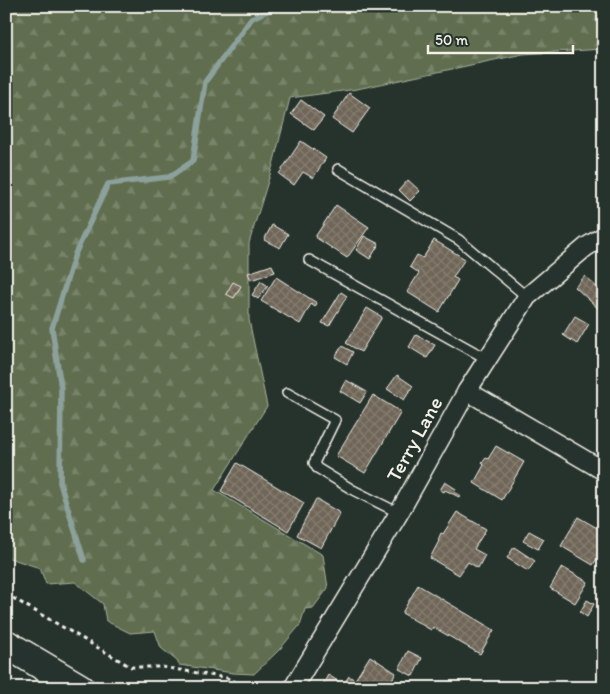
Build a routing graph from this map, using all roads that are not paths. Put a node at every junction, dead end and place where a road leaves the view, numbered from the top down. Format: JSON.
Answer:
{"nodes":[{"id":1,"x":338,"y":169,"type":"dead end"},
{"id":2,"x":604,"y":236,"type":"edge"},
{"id":3,"x":309,"y":260,"type":"dead end"},
{"id":4,"x":527,"y":297,"type":"junction"},
{"id":5,"x":487,"y":359,"type":"junction"},
{"id":6,"x":466,"y":390,"type":"junction"},
{"id":7,"x":287,"y":393,"type":"dead end"},
{"id":8,"x":604,"y":471,"type":"edge"},
{"id":9,"x":399,"y":513,"type":"junction"},
{"id":10,"x":6,"y":644,"type":"edge"},
{"id":11,"x":80,"y":688,"type":"edge"},
{"id":12,"x":293,"y":688,"type":"edge"}],
"edges":[{"from":1,"to":4,"type":"lane"},
{"from":2,"to":4,"type":"street","name":"Terry Lane"},
{"from":3,"to":5,"type":"lane"},
{"from":4,"to":5,"type":"street","name":"Terry Lane"},
{"from":5,"to":6,"type":"street","name":"Terry Lane"},
{"from":6,"to":8,"type":"street"},
{"from":6,"to":9,"type":"street","name":"Terry Lane"},
{"from":7,"to":9,"type":"lane"},
{"from":9,"to":12,"type":"street","name":"Terry Lane"},
{"from":10,"to":11,"type":"highway"}]}
